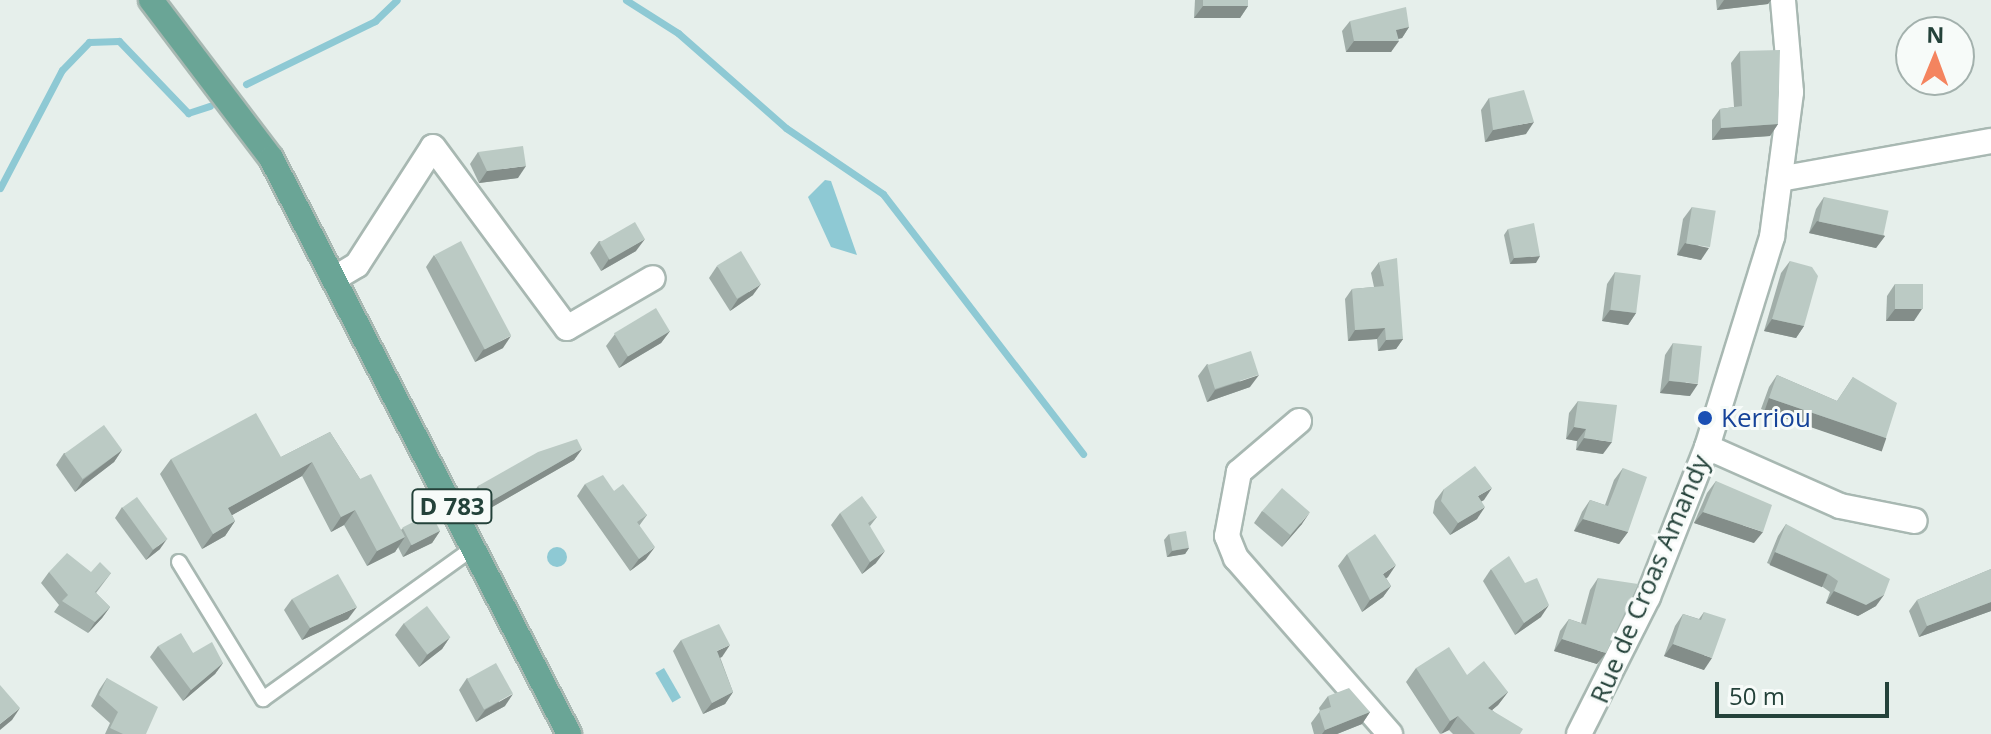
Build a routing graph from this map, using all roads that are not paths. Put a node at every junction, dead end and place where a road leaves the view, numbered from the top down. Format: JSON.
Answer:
{"nodes":[{"id":1,"x":151,"y":0,"type":"edge"},
{"id":2,"x":1783,"y":0,"type":"edge"},
{"id":3,"x":1991,"y":141,"type":"edge"},
{"id":4,"x":1785,"y":178,"type":"junction"},
{"id":5,"x":337,"y":277,"type":"junction"},
{"id":6,"x":653,"y":278,"type":"dead end"},
{"id":7,"x":1299,"y":421,"type":"dead end"},
{"id":8,"x":1707,"y":447,"type":"junction"},
{"id":9,"x":1915,"y":521,"type":"dead end"},
{"id":10,"x":473,"y":548,"type":"junction"},
{"id":11,"x":179,"y":562,"type":"dead end"},
{"id":12,"x":569,"y":734,"type":"edge"},
{"id":13,"x":1390,"y":734,"type":"edge"},
{"id":14,"x":1579,"y":734,"type":"edge"}],
"edges":[{"from":1,"to":5,"type":"main road","number":"D 783"},
{"from":2,"to":4,"type":"street","name":"Rue de Croas Amandy"},
{"from":3,"to":4,"type":"street"},
{"from":4,"to":8,"type":"street","name":"Rue de Croas Amandy"},
{"from":5,"to":6,"type":"street"},
{"from":5,"to":10,"type":"main road","number":"D 783"},
{"from":7,"to":13,"type":"street"},
{"from":8,"to":9,"type":"street"},
{"from":8,"to":14,"type":"street","name":"Rue de Croas Amandy"},
{"from":10,"to":11,"type":"lane"},
{"from":10,"to":12,"type":"main road","number":"D 783"}]}
